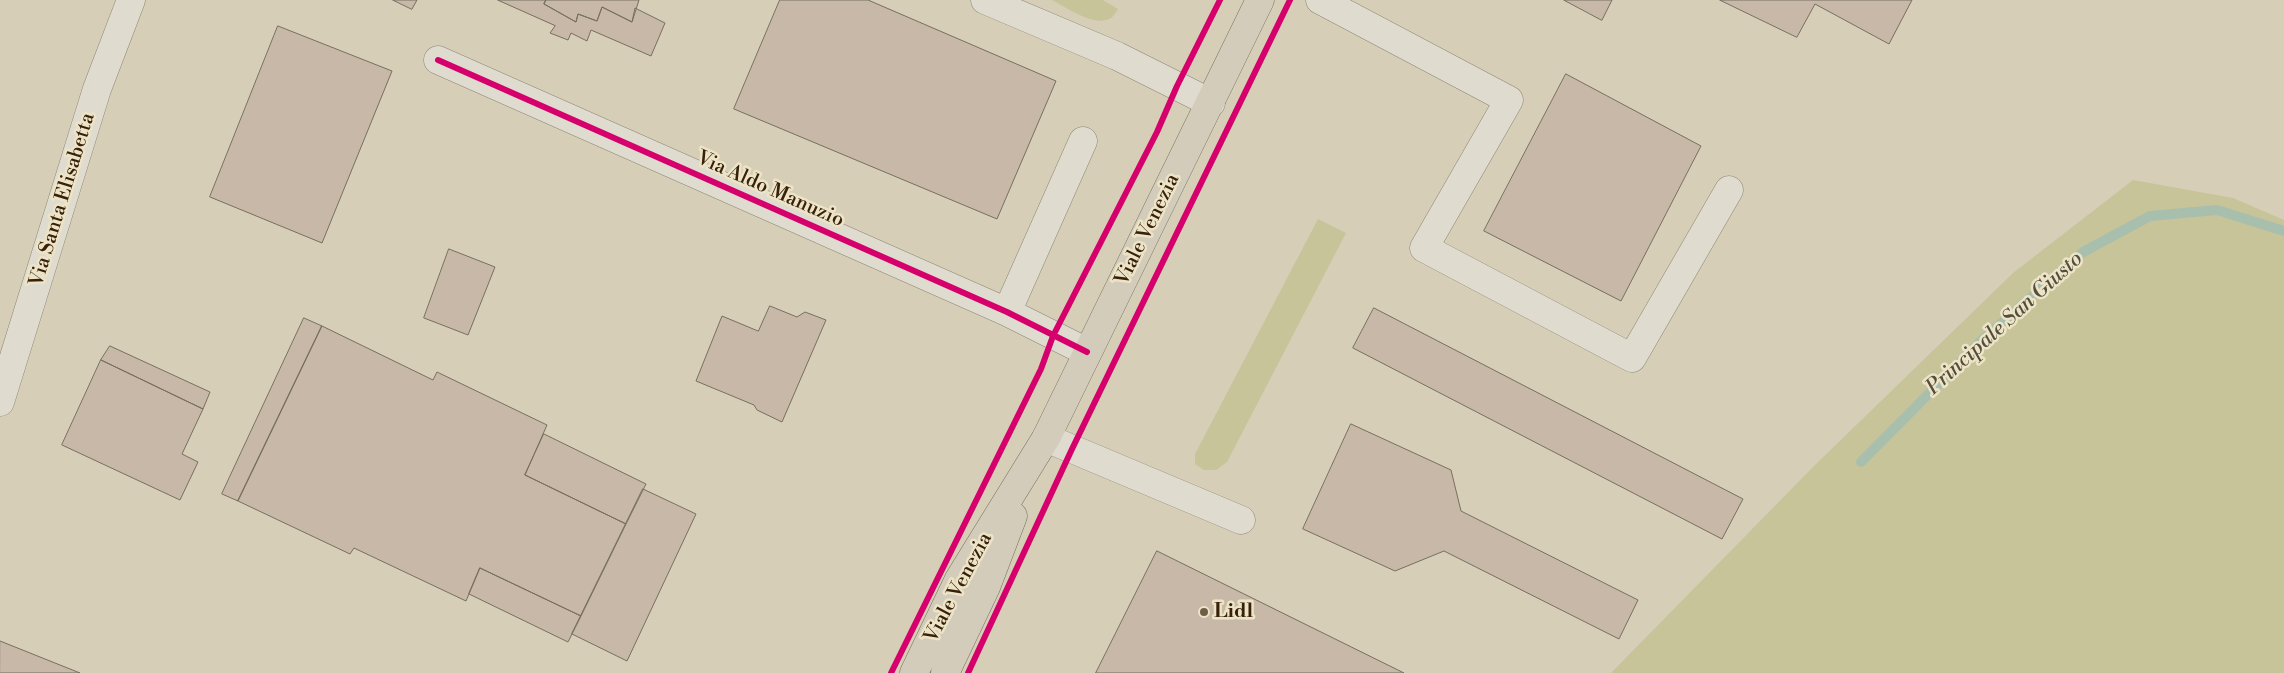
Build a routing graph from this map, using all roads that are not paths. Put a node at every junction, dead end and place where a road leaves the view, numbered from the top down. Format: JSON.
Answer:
{"nodes":[{"id":1,"x":131,"y":0,"type":"edge"},
{"id":2,"x":985,"y":0,"type":"edge"},
{"id":3,"x":1260,"y":0,"type":"edge"},
{"id":4,"x":1320,"y":0,"type":"edge"},
{"id":5,"x":438,"y":60,"type":"dead end"},
{"id":6,"x":1210,"y":103,"type":"junction"},
{"id":7,"x":1083,"y":141,"type":"dead end"},
{"id":8,"x":1729,"y":190,"type":"dead end"},
{"id":9,"x":1007,"y":312,"type":"junction"},
{"id":10,"x":1088,"y":352,"type":"junction"},
{"id":11,"x":0,"y":402,"type":"edge"},
{"id":12,"x":1040,"y":448,"type":"junction"},
{"id":13,"x":1241,"y":520,"type":"dead end"},
{"id":14,"x":917,"y":671,"type":"edge"},
{"id":15,"x":945,"y":673,"type":"edge"}],
"edges":[{"from":1,"to":11,"type":"street","name":"Via Santa Elisabetta"},
{"from":2,"to":6,"type":"street"},
{"from":3,"to":6,"type":"main road","name":"Viale Venezia"},
{"from":4,"to":8,"type":"street"},
{"from":5,"to":9,"type":"street","name":"Via Aldo Manuzio"},
{"from":6,"to":10,"type":"main road","name":"Viale Venezia"},
{"from":7,"to":9,"type":"street"},
{"from":9,"to":10,"type":"street","name":"Via Aldo Manuzio"},
{"from":10,"to":12,"type":"main road","name":"Viale Venezia"},
{"from":12,"to":13,"type":"street"},
{"from":12,"to":14,"type":"main road","name":"Viale Venezia"},
{"from":12,"to":15,"type":"main road","name":"Viale Venezia"}]}
